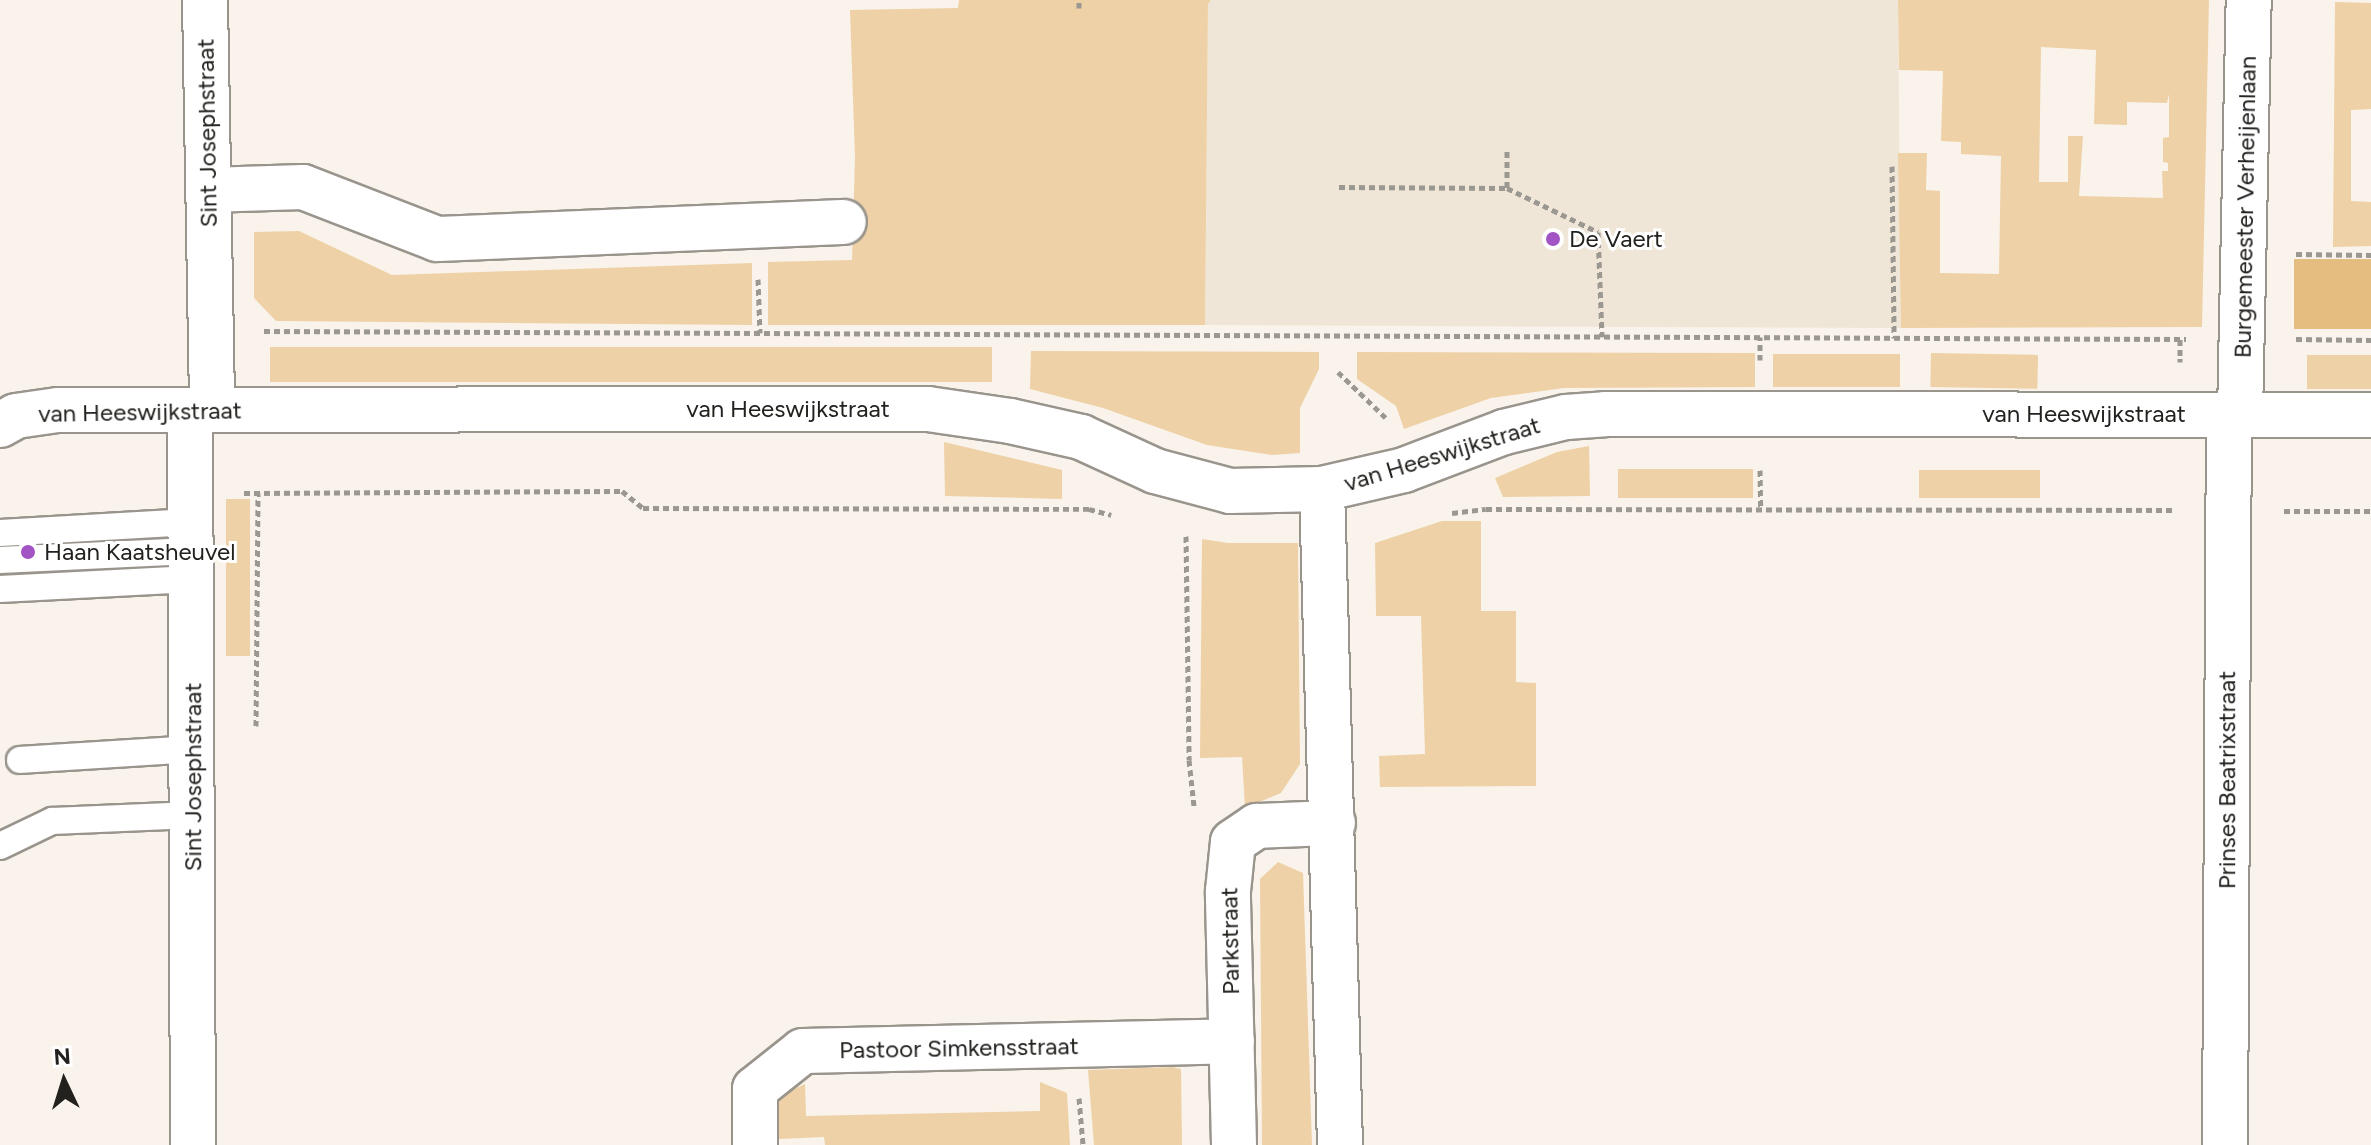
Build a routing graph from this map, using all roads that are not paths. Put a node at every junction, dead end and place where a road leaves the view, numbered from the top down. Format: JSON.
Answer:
{"nodes":[{"id":1,"x":205,"y":0,"type":"edge"},
{"id":2,"x":2249,"y":0,"type":"edge"},
{"id":3,"x":208,"y":190,"type":"junction"},
{"id":4,"x":844,"y":222,"type":"dead end"},
{"id":5,"x":201,"y":410,"type":"junction"},
{"id":6,"x":2234,"y":415,"type":"junction"},
{"id":7,"x":2371,"y":415,"type":"edge"},
{"id":8,"x":0,"y":425,"type":"edge"},
{"id":9,"x":1322,"y":489,"type":"junction"},
{"id":10,"x":0,"y":533,"type":"edge"},
{"id":11,"x":191,"y":536,"type":"junction"},
{"id":12,"x":0,"y":560,"type":"edge"},
{"id":13,"x":0,"y":589,"type":"edge"},
{"id":14,"x":193,"y":749,"type":"junction"},
{"id":15,"x":20,"y":760,"type":"dead end"},
{"id":16,"x":193,"y":815,"type":"junction"},
{"id":17,"x":1333,"y":823,"type":"junction"},
{"id":18,"x":0,"y":846,"type":"edge"},
{"id":19,"x":1232,"y":1041,"type":"junction"},
{"id":20,"x":193,"y":1145,"type":"edge"},
{"id":21,"x":755,"y":1145,"type":"edge"},
{"id":22,"x":1234,"y":1145,"type":"edge"},
{"id":23,"x":1340,"y":1145,"type":"edge"},
{"id":24,"x":2225,"y":1145,"type":"edge"}],
"edges":[{"from":1,"to":3,"type":"street","name":"Sint Josephstraat"},
{"from":2,"to":6,"type":"street","name":"Burgemeester Verheijenlaan"},
{"from":3,"to":4,"type":"street"},
{"from":3,"to":5,"type":"street","name":"Sint Josephstraat"},
{"from":5,"to":8,"type":"street","name":"van Heeswijkstraat"},
{"from":5,"to":9,"type":"street","name":"van Heeswijkstraat"},
{"from":5,"to":11,"type":"street","name":"Sint Josephstraat"},
{"from":6,"to":7,"type":"street","name":"van Heeswijkstraat"},
{"from":6,"to":9,"type":"street","name":"van Heeswijkstraat"},
{"from":6,"to":24,"type":"street","name":"Prinses Beatrixstraat"},
{"from":9,"to":17,"type":"street"},
{"from":10,"to":11,"type":"lane"},
{"from":11,"to":12,"type":"lane"},
{"from":11,"to":13,"type":"lane"},
{"from":11,"to":14,"type":"street","name":"Sint Josephstraat"},
{"from":14,"to":15,"type":"lane"},
{"from":14,"to":16,"type":"street","name":"Sint Josephstraat"},
{"from":16,"to":18,"type":"lane"},
{"from":16,"to":20,"type":"street","name":"Sint Josephstraat"},
{"from":17,"to":19,"type":"street","name":"Parkstraat"},
{"from":17,"to":23,"type":"street"},
{"from":19,"to":21,"type":"street","name":"Pastoor Simkensstraat"},
{"from":19,"to":22,"type":"street","name":"Parkstraat"}]}
